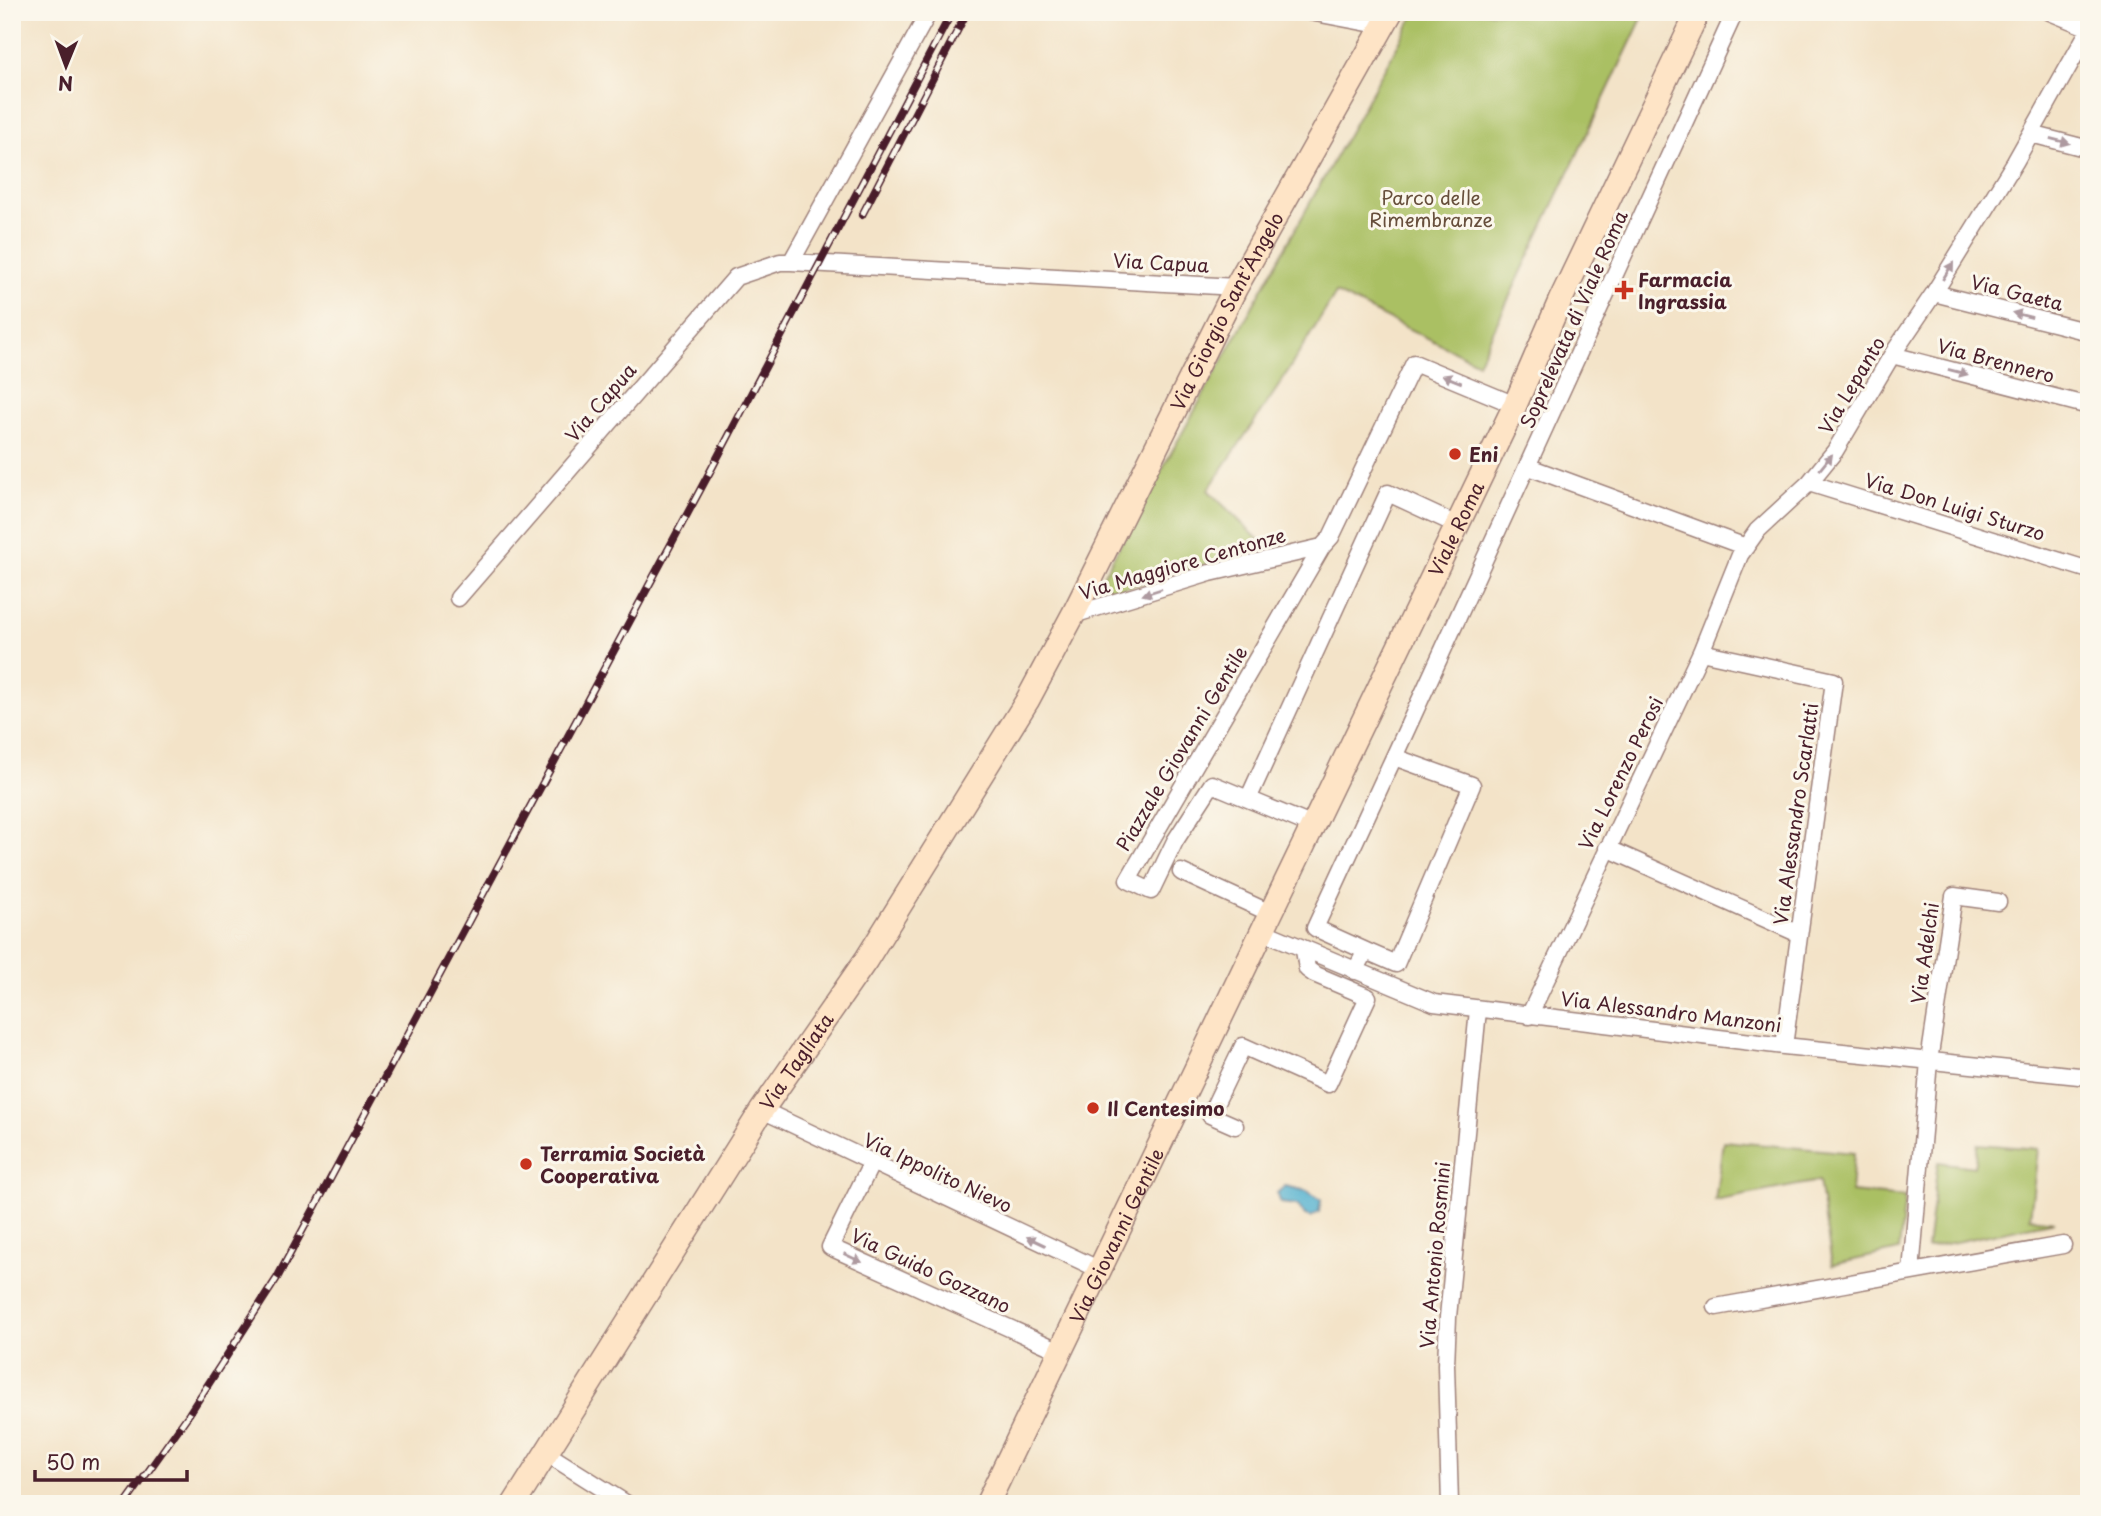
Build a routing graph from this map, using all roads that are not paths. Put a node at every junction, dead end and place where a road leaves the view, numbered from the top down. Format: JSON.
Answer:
{"nodes":[{"id":1,"x":929,"y":12,"type":"edge"},
{"id":2,"x":1310,"y":12,"type":"edge"},
{"id":3,"x":1698,"y":12,"type":"edge"},
{"id":4,"x":1735,"y":12,"type":"edge"},
{"id":5,"x":2050,"y":12,"type":"edge"},
{"id":6,"x":1388,"y":19,"type":"edge"},
{"id":7,"x":2089,"y":29,"type":"edge"},
{"id":8,"x":2031,"y":134,"type":"junction"},
{"id":9,"x":2089,"y":149,"type":"edge"},
{"id":10,"x":791,"y":262,"type":"junction"},
{"id":11,"x":1236,"y":287,"type":"junction"},
{"id":12,"x":1934,"y":293,"type":"junction"},
{"id":13,"x":2089,"y":332,"type":"edge"},
{"id":14,"x":1892,"y":355,"type":"junction"},
{"id":15,"x":1515,"y":405,"type":"junction"},
{"id":16,"x":2089,"y":406,"type":"edge"},
{"id":17,"x":1529,"y":467,"type":"junction"},
{"id":18,"x":1809,"y":484,"type":"junction"},
{"id":19,"x":1457,"y":525,"type":"junction"},
{"id":20,"x":1322,"y":547,"type":"junction"},
{"id":21,"x":1745,"y":547,"type":"junction"},
{"id":22,"x":2089,"y":570,"type":"edge"},
{"id":23,"x":458,"y":598,"type":"dead end"},
{"id":24,"x":1073,"y":615,"type":"junction"},
{"id":25,"x":1701,"y":652,"type":"junction"},
{"id":26,"x":1394,"y":757,"type":"junction"},
{"id":27,"x":1249,"y":797,"type":"junction"},
{"id":28,"x":1313,"y":827,"type":"junction"},
{"id":29,"x":1607,"y":848,"type":"junction"},
{"id":30,"x":1181,"y":872,"type":"dead end"},
{"id":31,"x":1998,"y":902,"type":"dead end"},
{"id":32,"x":1266,"y":922,"type":"junction"},
{"id":33,"x":1800,"y":934,"type":"junction"},
{"id":34,"x":1304,"y":950,"type":"junction"},
{"id":35,"x":1366,"y":951,"type":"junction"},
{"id":36,"x":1355,"y":971,"type":"junction"},
{"id":37,"x":1478,"y":1010,"type":"junction"},
{"id":38,"x":1529,"y":1016,"type":"junction"},
{"id":39,"x":1784,"y":1046,"type":"junction"},
{"id":40,"x":1929,"y":1061,"type":"junction"},
{"id":41,"x":2089,"y":1077,"type":"edge"},
{"id":42,"x":762,"y":1110,"type":"junction"},
{"id":43,"x":1235,"y":1126,"type":"dead end"},
{"id":44,"x":871,"y":1164,"type":"junction"},
{"id":45,"x":2063,"y":1245,"type":"dead end"},
{"id":46,"x":1098,"y":1269,"type":"junction"},
{"id":47,"x":1911,"y":1272,"type":"junction"},
{"id":48,"x":1716,"y":1307,"type":"dead end"},
{"id":49,"x":1060,"y":1352,"type":"junction"},
{"id":50,"x":546,"y":1452,"type":"junction"},
{"id":51,"x":520,"y":1501,"type":"edge"},
{"id":52,"x":626,"y":1504,"type":"edge"},
{"id":53,"x":986,"y":1504,"type":"edge"},
{"id":54,"x":1450,"y":1504,"type":"edge"}],
"edges":[{"from":1,"to":10,"type":"street"},
{"from":2,"to":6,"type":"street"},
{"from":3,"to":15,"type":"street","name":"Viale Roma"},
{"from":4,"to":17,"type":"street","name":"Soprelevata di Viale Roma"},
{"from":5,"to":7,"type":"street"},
{"from":6,"to":11,"type":"street","name":"Via Giorgio Sant'Angelo"},
{"from":7,"to":8,"type":"street","name":"Via Lepanto"},
{"from":8,"to":9,"type":"street","one_way":true},
{"from":12,"to":8,"type":"street","name":"Via Lepanto","one_way":true},
{"from":10,"to":11,"type":"street","name":"Via Capua"},
{"from":10,"to":23,"type":"street","name":"Via Capua"},
{"from":11,"to":24,"type":"street","name":"Via Giorgio Sant'Angelo"},
{"from":13,"to":12,"type":"street","name":"Via Gaeta","one_way":true},
{"from":12,"to":14,"type":"street","name":"Via Lepanto"},
{"from":14,"to":16,"type":"street","name":"Via Brennero","one_way":true},
{"from":18,"to":14,"type":"street","name":"Via Lepanto","one_way":true},
{"from":15,"to":19,"type":"street","name":"Viale Roma"},
{"from":15,"to":20,"type":"street","one_way":true},
{"from":17,"to":21,"type":"street"},
{"from":17,"to":26,"type":"street","name":"Soprelevata di Viale Roma"},
{"from":18,"to":21,"type":"street","name":"Via Lepanto"},
{"from":18,"to":22,"type":"street","name":"Via Don Luigi Sturzo"},
{"from":19,"to":27,"type":"street"},
{"from":19,"to":28,"type":"street","name":"Viale Roma"},
{"from":20,"to":24,"type":"street","name":"Via Maggiore Centonze","one_way":true},
{"from":20,"to":27,"type":"street","name":"Piazzale Giovanni Gentile"},
{"from":21,"to":25,"type":"street","name":"Via Lorenzo Perosi"},
{"from":24,"to":42,"type":"street","name":"Via Tagliata"},
{"from":25,"to":29,"type":"street","name":"Via Lorenzo Perosi"},
{"from":25,"to":33,"type":"street","name":"Via Alessandro Scarlatti"},
{"from":26,"to":35,"type":"street","name":"Soprelevata di Viale Roma"},
{"from":26,"to":35,"type":"street"},
{"from":27,"to":28,"type":"street","name":"Piazzale Giovanni Gentile"},
{"from":28,"to":32,"type":"street","name":"Viale Roma"},
{"from":29,"to":33,"type":"street"},
{"from":29,"to":38,"type":"street","name":"Via Lorenzo Perosi"},
{"from":30,"to":32,"type":"street","name":"Via Alessandro Manzoni"},
{"from":31,"to":40,"type":"street","name":"Via Adelchi"},
{"from":32,"to":34,"type":"street","name":"Via Alessandro Manzoni"},
{"from":32,"to":46,"type":"street","name":"Via Giovanni Gentile"},
{"from":33,"to":39,"type":"street","name":"Via Alessandro Scarlatti"},
{"from":34,"to":36,"type":"street","name":"Via Alessandro Manzoni"},
{"from":34,"to":43,"type":"street"},
{"from":35,"to":36,"type":"street"},
{"from":36,"to":37,"type":"street","name":"Via Alessandro Manzoni"},
{"from":37,"to":38,"type":"street","name":"Via Alessandro Manzoni"},
{"from":37,"to":54,"type":"street","name":"Via Antonio Rosmini"},
{"from":38,"to":39,"type":"street","name":"Via Alessandro Manzoni"},
{"from":39,"to":40,"type":"street","name":"Via Alessandro Manzoni"},
{"from":40,"to":41,"type":"street","name":"Via Alessandro Manzoni"},
{"from":40,"to":47,"type":"street"},
{"from":42,"to":44,"type":"street","name":"Via Ippolito Nievo"},
{"from":42,"to":50,"type":"street","name":"Via Tagliata"},
{"from":46,"to":44,"type":"street","name":"Via Ippolito Nievo","one_way":true},
{"from":44,"to":49,"type":"street","name":"Via Guido Gozzano","one_way":true},
{"from":45,"to":47,"type":"street"},
{"from":46,"to":49,"type":"street","name":"Via Giovanni Gentile"},
{"from":47,"to":48,"type":"street"},
{"from":49,"to":53,"type":"street","name":"Via Giovanni Gentile"},
{"from":50,"to":51,"type":"street","name":"Via Tagliata"},
{"from":50,"to":52,"type":"street"}]}
